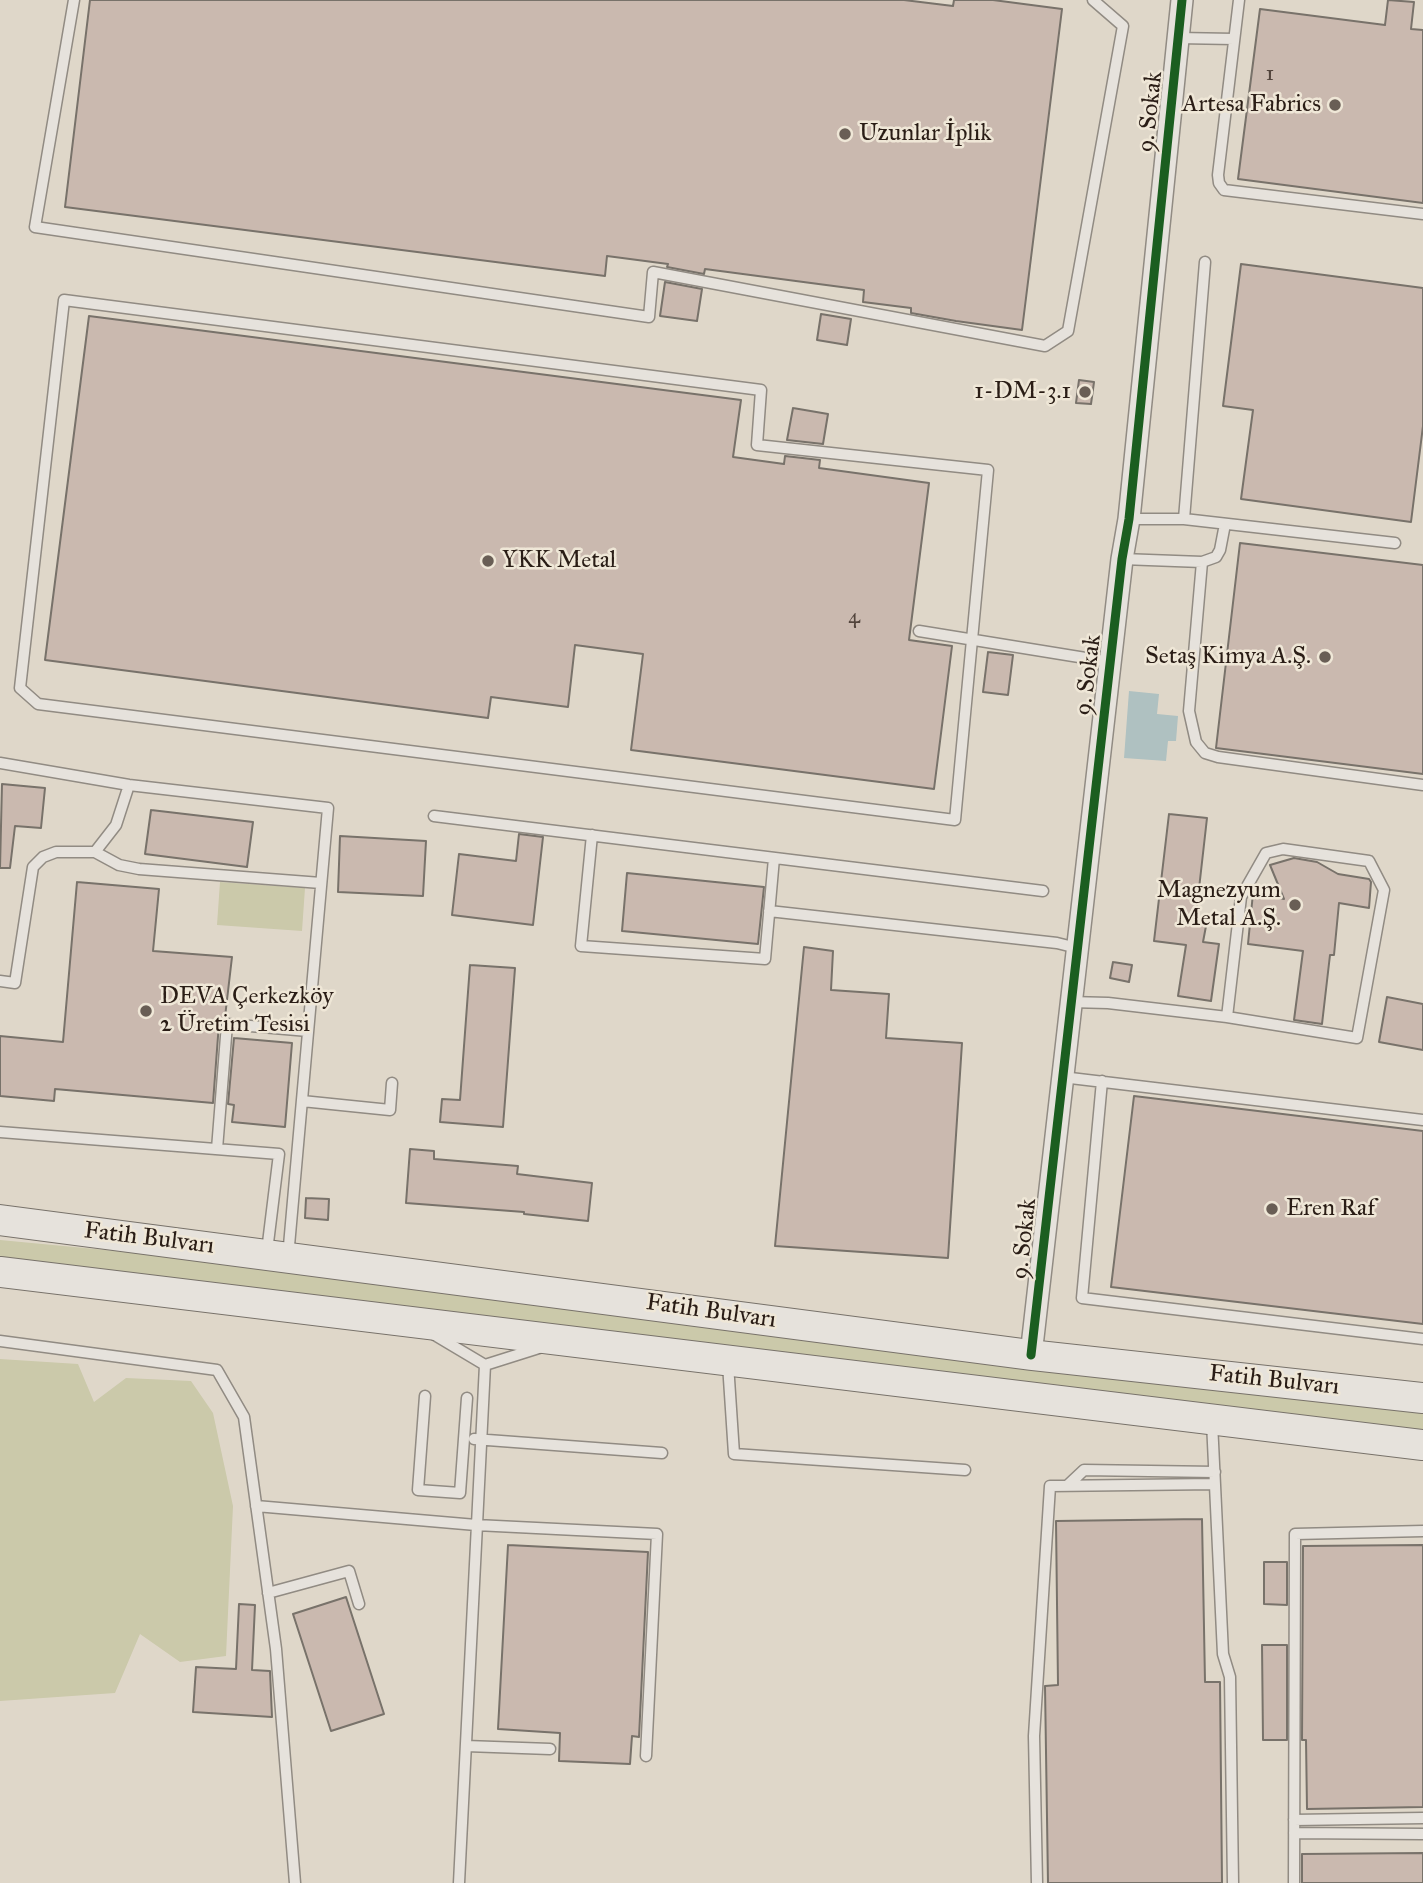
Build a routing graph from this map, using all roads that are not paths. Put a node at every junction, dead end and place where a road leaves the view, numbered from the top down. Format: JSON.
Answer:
{"nodes":[{"id":1,"x":74,"y":0,"type":"edge"},
{"id":2,"x":1093,"y":0,"type":"edge"},
{"id":3,"x":1182,"y":0,"type":"edge"},
{"id":4,"x":1239,"y":0,"type":"edge"},
{"id":5,"x":1178,"y":38,"type":"junction"},
{"id":6,"x":1234,"y":38,"type":"junction"},
{"id":7,"x":1423,"y":214,"type":"edge"},
{"id":8,"x":1205,"y":262,"type":"dead end"},
{"id":9,"x":1129,"y":519,"type":"junction"},
{"id":10,"x":1184,"y":519,"type":"junction"},
{"id":11,"x":1225,"y":524,"type":"junction"},
{"id":12,"x":1395,"y":544,"type":"dead end"},
{"id":13,"x":1122,"y":559,"type":"junction"},
{"id":14,"x":1202,"y":562,"type":"junction"},
{"id":15,"x":919,"y":631,"type":"dead end"},
{"id":16,"x":972,"y":640,"type":"junction"},
{"id":17,"x":1111,"y":662,"type":"junction"},
{"id":18,"x":0,"y":763,"type":"edge"},
{"id":19,"x":129,"y":785,"type":"junction"},
{"id":20,"x":1423,"y":785,"type":"edge"},
{"id":21,"x":434,"y":816,"type":"dead end"},
{"id":22,"x":592,"y":835,"type":"junction"},
{"id":23,"x":95,"y":852,"type":"junction"},
{"id":24,"x":774,"y":858,"type":"junction"},
{"id":25,"x":321,"y":883,"type":"junction"},
{"id":26,"x":1043,"y":891,"type":"dead end"},
{"id":27,"x":769,"y":911,"type":"junction"},
{"id":28,"x":1077,"y":948,"type":"junction"},
{"id":29,"x":0,"y":981,"type":"edge"},
{"id":30,"x":1070,"y":1002,"type":"junction"},
{"id":31,"x":1227,"y":1017,"type":"junction"},
{"id":32,"x":308,"y":1031,"type":"junction"},
{"id":33,"x":1062,"y":1077,"type":"junction"},
{"id":34,"x":1102,"y":1082,"type":"junction"},
{"id":35,"x":392,"y":1083,"type":"dead end"},
{"id":36,"x":302,"y":1101,"type":"junction"},
{"id":37,"x":1423,"y":1120,"type":"edge"},
{"id":38,"x":0,"y":1132,"type":"edge"},
{"id":39,"x":217,"y":1149,"type":"junction"},
{"id":40,"x":0,"y":1220,"type":"edge"},
{"id":41,"x":278,"y":1255,"type":"junction"},
{"id":42,"x":0,"y":1272,"type":"edge"},
{"id":43,"x":416,"y":1323,"type":"junction"},
{"id":44,"x":1423,"y":1339,"type":"edge"},
{"id":45,"x":0,"y":1341,"type":"edge"},
{"id":46,"x":561,"y":1341,"type":"junction"},
{"id":47,"x":1031,"y":1354,"type":"junction"},
{"id":48,"x":728,"y":1361,"type":"junction"},
{"id":49,"x":485,"y":1365,"type":"junction"},
{"id":50,"x":996,"y":1394,"type":"junction"},
{"id":51,"x":425,"y":1396,"type":"dead end"},
{"id":52,"x":467,"y":1398,"type":"dead end"},
{"id":53,"x":1423,"y":1398,"type":"edge"},
{"id":54,"x":1212,"y":1421,"type":"junction"},
{"id":55,"x":464,"y":1438,"type":"junction"},
{"id":56,"x":480,"y":1439,"type":"junction"},
{"id":57,"x":1423,"y":1446,"type":"edge"},
{"id":58,"x":662,"y":1453,"type":"dead end"},
{"id":59,"x":965,"y":1470,"type":"dead end"},
{"id":60,"x":1215,"y":1472,"type":"junction"},
{"id":61,"x":1215,"y":1484,"type":"junction"},
{"id":62,"x":1067,"y":1486,"type":"junction"},
{"id":63,"x":256,"y":1506,"type":"junction"},
{"id":64,"x":476,"y":1525,"type":"junction"},
{"id":65,"x":1423,"y":1531,"type":"edge"},
{"id":66,"x":268,"y":1593,"type":"junction"},
{"id":67,"x":359,"y":1604,"type":"dead end"},
{"id":68,"x":466,"y":1746,"type":"junction"},
{"id":69,"x":550,"y":1749,"type":"dead end"},
{"id":70,"x":646,"y":1756,"type":"dead end"},
{"id":71,"x":1423,"y":1818,"type":"edge"},
{"id":72,"x":1294,"y":1820,"type":"junction"},
{"id":73,"x":1294,"y":1833,"type":"junction"},
{"id":74,"x":1423,"y":1834,"type":"edge"},
{"id":75,"x":295,"y":1883,"type":"edge"},
{"id":76,"x":459,"y":1883,"type":"edge"},
{"id":77,"x":1037,"y":1883,"type":"edge"},
{"id":78,"x":1233,"y":1883,"type":"edge"},
{"id":79,"x":1294,"y":1883,"type":"edge"}],
"edges":[{"from":1,"to":2,"type":"lane"},
{"from":3,"to":5,"type":"street","name":"9. Sokak"},
{"from":4,"to":6,"type":"lane"},
{"from":5,"to":6,"type":"lane"},
{"from":5,"to":9,"type":"street","name":"9. Sokak"},
{"from":6,"to":7,"type":"lane"},
{"from":8,"to":10,"type":"lane"},
{"from":9,"to":10,"type":"lane"},
{"from":9,"to":13,"type":"street","name":"9. Sokak"},
{"from":10,"to":11,"type":"lane"},
{"from":11,"to":12,"type":"lane"},
{"from":11,"to":14,"type":"lane"},
{"from":13,"to":14,"type":"lane"},
{"from":13,"to":17,"type":"street","name":"9. Sokak"},
{"from":14,"to":20,"type":"lane"},
{"from":15,"to":16,"type":"lane"},
{"from":16,"to":16,"type":"lane"},
{"from":16,"to":17,"type":"lane"},
{"from":17,"to":28,"type":"street","name":"9. Sokak"},
{"from":18,"to":19,"type":"lane"},
{"from":19,"to":23,"type":"lane"},
{"from":19,"to":25,"type":"lane"},
{"from":21,"to":22,"type":"lane"},
{"from":22,"to":24,"type":"lane"},
{"from":22,"to":27,"type":"lane"},
{"from":23,"to":25,"type":"lane"},
{"from":23,"to":29,"type":"lane"},
{"from":24,"to":26,"type":"lane"},
{"from":24,"to":27,"type":"lane"},
{"from":25,"to":32,"type":"lane"},
{"from":27,"to":28,"type":"lane"},
{"from":28,"to":30,"type":"street","name":"9. Sokak"},
{"from":30,"to":31,"type":"lane"},
{"from":30,"to":33,"type":"street","name":"9. Sokak"},
{"from":31,"to":31,"type":"lane"},
{"from":32,"to":36,"type":"lane"},
{"from":32,"to":39,"type":"lane"},
{"from":33,"to":34,"type":"lane"},
{"from":33,"to":47,"type":"street","name":"9. Sokak"},
{"from":34,"to":37,"type":"lane"},
{"from":34,"to":44,"type":"lane"},
{"from":35,"to":36,"type":"lane"},
{"from":36,"to":41,"type":"lane"},
{"from":38,"to":39,"type":"lane"},
{"from":39,"to":41,"type":"lane"},
{"from":40,"to":41,"type":"main road","name":"Fatih Bulvarı"},
{"from":41,"to":47,"type":"main road","name":"Fatih Bulvarı"},
{"from":42,"to":43,"type":"main road","name":"Fatih Bulvarı"},
{"from":43,"to":46,"type":"main road","name":"Fatih Bulvarı"},
{"from":43,"to":49,"type":"lane"},
{"from":45,"to":63,"type":"lane"},
{"from":46,"to":48,"type":"main road","name":"Fatih Bulvarı"},
{"from":46,"to":49,"type":"lane"},
{"from":47,"to":50,"type":"main road"},
{"from":47,"to":53,"type":"main road","name":"Fatih Bulvarı"},
{"from":48,"to":50,"type":"main road","name":"Fatih Bulvarı"},
{"from":48,"to":59,"type":"lane"},
{"from":49,"to":56,"type":"lane"},
{"from":50,"to":54,"type":"main road","name":"Fatih Bulvarı"},
{"from":51,"to":55,"type":"lane"},
{"from":52,"to":55,"type":"lane"},
{"from":54,"to":57,"type":"main road","name":"Fatih Bulvarı"},
{"from":54,"to":60,"type":"lane"},
{"from":55,"to":56,"type":"lane"},
{"from":56,"to":58,"type":"lane"},
{"from":56,"to":64,"type":"lane"},
{"from":60,"to":61,"type":"lane"},
{"from":60,"to":62,"type":"lane"},
{"from":61,"to":62,"type":"lane"},
{"from":61,"to":78,"type":"lane"},
{"from":62,"to":77,"type":"lane"},
{"from":63,"to":64,"type":"lane"},
{"from":63,"to":66,"type":"lane"},
{"from":64,"to":68,"type":"lane"},
{"from":64,"to":70,"type":"lane"},
{"from":65,"to":72,"type":"lane"},
{"from":66,"to":67,"type":"lane"},
{"from":66,"to":75,"type":"lane"},
{"from":68,"to":69,"type":"lane"},
{"from":68,"to":76,"type":"lane"},
{"from":71,"to":72,"type":"lane"},
{"from":72,"to":73,"type":"lane"},
{"from":73,"to":74,"type":"lane"},
{"from":73,"to":79,"type":"lane"}]}
